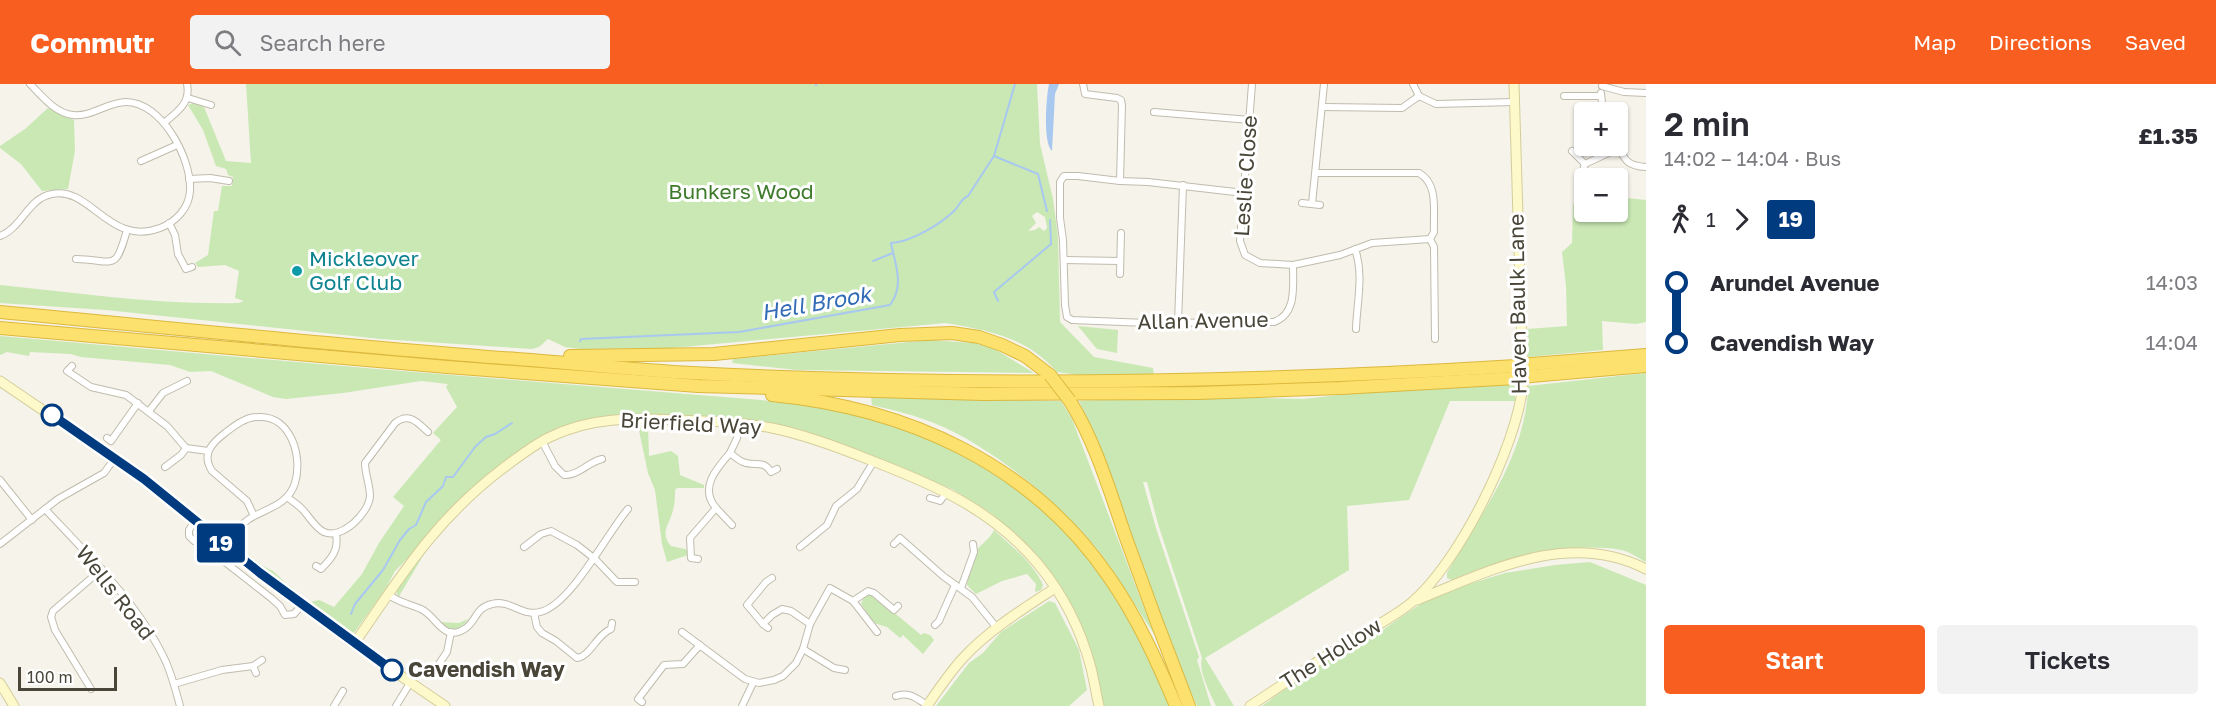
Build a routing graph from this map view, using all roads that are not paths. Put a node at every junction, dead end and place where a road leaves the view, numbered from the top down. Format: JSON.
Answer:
{"nodes":[{"id":1,"x":30,"y":84,"type":"edge"},
{"id":2,"x":187,"y":84,"type":"edge"},
{"id":3,"x":1083,"y":84,"type":"edge"},
{"id":4,"x":1252,"y":84,"type":"edge"},
{"id":5,"x":1324,"y":84,"type":"edge"},
{"id":6,"x":1413,"y":84,"type":"edge"},
{"id":7,"x":1514,"y":84,"type":"edge"},
{"id":8,"x":1603,"y":85,"type":"edge"},
{"id":9,"x":1646,"y":93,"type":"edge"},
{"id":10,"x":1419,"y":96,"type":"junction"},
{"id":11,"x":1564,"y":96,"type":"dead end"},
{"id":12,"x":1601,"y":96,"type":"junction"},
{"id":13,"x":188,"y":98,"type":"junction"},
{"id":14,"x":1514,"y":102,"type":"junction"},
{"id":15,"x":1602,"y":102,"type":"edge"},
{"id":16,"x":211,"y":105,"type":"dead end"},
{"id":17,"x":1323,"y":108,"type":"junction"},
{"id":18,"x":1154,"y":112,"type":"dead end"},
{"id":19,"x":1250,"y":120,"type":"junction"},
{"id":20,"x":164,"y":123,"type":"junction"},
{"id":21,"x":177,"y":146,"type":"junction"},
{"id":22,"x":1572,"y":151,"type":"dead end"},
{"id":23,"x":1600,"y":156,"type":"edge"},
{"id":24,"x":1623,"y":156,"type":"edge"},
{"id":25,"x":141,"y":161,"type":"dead end"},
{"id":26,"x":1585,"y":164,"type":"junction"},
{"id":27,"x":1584,"y":168,"type":"edge"},
{"id":28,"x":1646,"y":168,"type":"edge"},
{"id":29,"x":1316,"y":173,"type":"junction"},
{"id":30,"x":189,"y":179,"type":"junction"},
{"id":31,"x":229,"y":181,"type":"dead end"},
{"id":32,"x":1120,"y":182,"type":"junction"},
{"id":33,"x":1183,"y":185,"type":"junction"},
{"id":34,"x":1244,"y":193,"type":"junction"},
{"id":35,"x":1302,"y":203,"type":"dead end"},
{"id":36,"x":1312,"y":204,"type":"junction"},
{"id":37,"x":1320,"y":205,"type":"dead end"},
{"id":38,"x":170,"y":223,"type":"junction"},
{"id":39,"x":127,"y":230,"type":"junction"},
{"id":40,"x":1121,"y":234,"type":"dead end"},
{"id":41,"x":0,"y":236,"type":"edge"},
{"id":42,"x":1430,"y":238,"type":"junction"},
{"id":43,"x":1355,"y":249,"type":"junction"},
{"id":44,"x":76,"y":259,"type":"dead end"},
{"id":45,"x":1064,"y":260,"type":"junction"},
{"id":46,"x":1120,"y":261,"type":"junction"},
{"id":47,"x":1293,"y":265,"type":"junction"},
{"id":48,"x":192,"y":267,"type":"dead end"},
{"id":49,"x":1120,"y":274,"type":"dead end"},
{"id":50,"x":0,"y":312,"type":"edge"},
{"id":51,"x":1178,"y":323,"type":"junction"},
{"id":52,"x":0,"y":328,"type":"edge"},
{"id":53,"x":1356,"y":328,"type":"dead end"},
{"id":54,"x":1426,"y":331,"type":"dead end"},
{"id":55,"x":1434,"y":331,"type":"junction"},
{"id":56,"x":1435,"y":339,"type":"dead end"},
{"id":57,"x":1646,"y":355,"type":"edge"},
{"id":58,"x":518,"y":359,"type":"junction"},
{"id":59,"x":72,"y":366,"type":"dead end"},
{"id":60,"x":1646,"y":366,"type":"edge"},
{"id":61,"x":1531,"y":370,"type":"junction"},
{"id":62,"x":1516,"y":372,"type":"junction"},
{"id":63,"x":0,"y":381,"type":"edge"},
{"id":64,"x":187,"y":381,"type":"dead end"},
{"id":65,"x":698,"y":386,"type":"junction"},
{"id":66,"x":138,"y":403,"type":"junction"},
{"id":67,"x":149,"y":411,"type":"junction"},
{"id":68,"x":740,"y":423,"type":"junction"},
{"id":69,"x":428,"y":432,"type":"dead end"},
{"id":70,"x":107,"y":438,"type":"dead end"},
{"id":71,"x":542,"y":441,"type":"junction"},
{"id":72,"x":186,"y":448,"type":"junction"},
{"id":73,"x":208,"y":451,"type":"junction"},
{"id":74,"x":730,"y":453,"type":"junction"},
{"id":75,"x":115,"y":458,"type":"junction"},
{"id":76,"x":602,"y":458,"type":"dead end"},
{"id":77,"x":874,"y":461,"type":"junction"},
{"id":78,"x":165,"y":467,"type":"dead end"},
{"id":79,"x":777,"y":469,"type":"dead end"},
{"id":80,"x":0,"y":480,"type":"edge"},
{"id":81,"x":948,"y":492,"type":"junction"},
{"id":82,"x":287,"y":497,"type":"junction"},
{"id":83,"x":930,"y":498,"type":"dead end"},
{"id":84,"x":716,"y":508,"type":"junction"},
{"id":85,"x":45,"y":509,"type":"junction"},
{"id":86,"x":628,"y":509,"type":"dead end"},
{"id":87,"x":615,"y":510,"type":"dead end"},
{"id":88,"x":254,"y":516,"type":"junction"},
{"id":89,"x":622,"y":516,"type":"junction"},
{"id":90,"x":32,"y":520,"type":"junction"},
{"id":91,"x":195,"y":521,"type":"junction"},
{"id":92,"x":732,"y":525,"type":"dead end"},
{"id":93,"x":336,"y":534,"type":"junction"},
{"id":94,"x":0,"y":544,"type":"edge"},
{"id":95,"x":894,"y":544,"type":"dead end"},
{"id":96,"x":973,"y":544,"type":"dead end"},
{"id":97,"x":223,"y":545,"type":"junction"},
{"id":98,"x":800,"y":546,"type":"dead end"},
{"id":99,"x":524,"y":547,"type":"dead end"},
{"id":100,"x":595,"y":559,"type":"junction"},
{"id":101,"x":698,"y":559,"type":"dead end"},
{"id":102,"x":316,"y":566,"type":"dead end"},
{"id":103,"x":102,"y":569,"type":"junction"},
{"id":104,"x":1646,"y":569,"type":"edge"},
{"id":105,"x":1439,"y":571,"type":"junction"},
{"id":106,"x":772,"y":578,"type":"dead end"},
{"id":107,"x":635,"y":582,"type":"dead end"},
{"id":108,"x":958,"y":586,"type":"junction"},
{"id":109,"x":1055,"y":588,"type":"junction"},
{"id":110,"x":1448,"y":588,"type":"junction"},
{"id":111,"x":387,"y":594,"type":"junction"},
{"id":112,"x":853,"y":601,"type":"junction"},
{"id":113,"x":1412,"y":602,"type":"junction"},
{"id":114,"x":302,"y":605,"type":"junction"},
{"id":115,"x":898,"y":606,"type":"dead end"},
{"id":116,"x":534,"y":613,"type":"junction"},
{"id":117,"x":612,"y":623,"type":"dead end"},
{"id":118,"x":810,"y":624,"type":"junction"},
{"id":119,"x":935,"y":625,"type":"dead end"},
{"id":120,"x":996,"y":628,"type":"junction"},
{"id":121,"x":451,"y":632,"type":"junction"},
{"id":122,"x":682,"y":632,"type":"dead end"},
{"id":123,"x":877,"y":632,"type":"dead end"},
{"id":124,"x":354,"y":644,"type":"junction"},
{"id":125,"x":700,"y":645,"type":"junction"},
{"id":126,"x":802,"y":649,"type":"junction"},
{"id":127,"x":262,"y":660,"type":"dead end"},
{"id":128,"x":253,"y":666,"type":"junction"},
{"id":129,"x":844,"y":670,"type":"dead end"},
{"id":130,"x":427,"y":672,"type":"dead end"},
{"id":131,"x":256,"y":673,"type":"dead end"},
{"id":132,"x":0,"y":683,"type":"edge"},
{"id":133,"x":410,"y":683,"type":"junction"},
{"id":134,"x":753,"y":683,"type":"junction"},
{"id":135,"x":174,"y":684,"type":"junction"},
{"id":136,"x":91,"y":689,"type":"dead end"},
{"id":137,"x":343,"y":691,"type":"dead end"},
{"id":138,"x":896,"y":696,"type":"dead end"},
{"id":139,"x":642,"y":702,"type":"dead end"},
{"id":140,"x":14,"y":706,"type":"edge"},
{"id":141,"x":180,"y":706,"type":"edge"},
{"id":142,"x":334,"y":706,"type":"edge"},
{"id":143,"x":396,"y":706,"type":"edge"},
{"id":144,"x":445,"y":706,"type":"edge"},
{"id":145,"x":742,"y":706,"type":"edge"},
{"id":146,"x":927,"y":706,"type":"edge"},
{"id":147,"x":1099,"y":706,"type":"edge"},
{"id":148,"x":1176,"y":706,"type":"edge"},
{"id":149,"x":1190,"y":706,"type":"edge"},
{"id":150,"x":1250,"y":706,"type":"edge"}],
"edges":[{"from":1,"to":20,"type":"street"},
{"from":2,"to":13,"type":"street"},
{"from":3,"to":32,"type":"street"},
{"from":4,"to":19,"type":"street","name":"Leslie Close"},
{"from":5,"to":17,"type":"street"},
{"from":6,"to":10,"type":"street"},
{"from":7,"to":14,"type":"street","name":"Haven Baulk Lane"},
{"from":8,"to":9,"type":"street"},
{"from":8,"to":12,"type":"street"},
{"from":10,"to":14,"type":"street"},
{"from":10,"to":17,"type":"street"},
{"from":11,"to":12,"type":"street"},
{"from":12,"to":15,"type":"street"},
{"from":13,"to":16,"type":"street"},
{"from":13,"to":20,"type":"street"},
{"from":14,"to":105,"type":"street","name":"Haven Baulk Lane"},
{"from":17,"to":29,"type":"street"},
{"from":18,"to":19,"type":"street"},
{"from":19,"to":34,"type":"street","name":"Leslie Close"},
{"from":20,"to":21,"type":"street"},
{"from":21,"to":25,"type":"street"},
{"from":21,"to":30,"type":"street"},
{"from":22,"to":26,"type":"street"},
{"from":23,"to":26,"type":"street"},
{"from":24,"to":28,"type":"street"},
{"from":26,"to":27,"type":"street"},
{"from":29,"to":36,"type":"street"},
{"from":29,"to":42,"type":"street"},
{"from":30,"to":31,"type":"street"},
{"from":30,"to":38,"type":"street"},
{"from":32,"to":33,"type":"street"},
{"from":32,"to":45,"type":"street"},
{"from":33,"to":34,"type":"street"},
{"from":33,"to":51,"type":"street"},
{"from":34,"to":47,"type":"street","name":"Leslie Close"},
{"from":35,"to":36,"type":"street"},
{"from":36,"to":37,"type":"street"},
{"from":38,"to":39,"type":"street"},
{"from":38,"to":48,"type":"street"},
{"from":39,"to":41,"type":"street"},
{"from":39,"to":44,"type":"street"},
{"from":40,"to":46,"type":"street"},
{"from":42,"to":43,"type":"street","name":"Leslie Close"},
{"from":42,"to":55,"type":"street"},
{"from":43,"to":47,"type":"street","name":"Leslie Close"},
{"from":43,"to":53,"type":"street"},
{"from":45,"to":46,"type":"street"},
{"from":45,"to":51,"type":"street","name":"Allan Avenue"},
{"from":46,"to":49,"type":"street"},
{"from":47,"to":51,"type":"street","name":"Allan Avenue"},
{"from":50,"to":58,"type":"highway"},
{"from":52,"to":65,"type":"highway"},
{"from":54,"to":55,"type":"street"},
{"from":55,"to":56,"type":"street"},
{"from":57,"to":61,"type":"highway"},
{"from":58,"to":62,"type":"highway"},
{"from":58,"to":149,"type":"highway","bridge":true},
{"from":59,"to":66,"type":"street"},
{"from":60,"to":61,"type":"highway"},
{"from":61,"to":62,"type":"highway","bridge":true},
{"from":62,"to":65,"type":"highway"},
{"from":63,"to":75,"type":"street"},
{"from":64,"to":67,"type":"street"},
{"from":65,"to":148,"type":"highway"},
{"from":66,"to":67,"type":"street"},
{"from":66,"to":70,"type":"street"},
{"from":67,"to":72,"type":"street"},
{"from":68,"to":71,"type":"street","name":"Brierfield Way"},
{"from":68,"to":74,"type":"street"},
{"from":68,"to":77,"type":"street","name":"Brierfield Way"},
{"from":69,"to":93,"type":"street"},
{"from":71,"to":76,"type":"street"},
{"from":71,"to":111,"type":"street","name":"Brierfield Way"},
{"from":72,"to":73,"type":"street"},
{"from":72,"to":78,"type":"street"},
{"from":73,"to":82,"type":"street"},
{"from":73,"to":88,"type":"street"},
{"from":74,"to":79,"type":"street"},
{"from":74,"to":84,"type":"street"},
{"from":75,"to":85,"type":"street"},
{"from":75,"to":91,"type":"street"},
{"from":77,"to":81,"type":"street","name":"Brierfield Way"},
{"from":77,"to":98,"type":"street"},
{"from":80,"to":90,"type":"street"},
{"from":81,"to":83,"type":"street"},
{"from":81,"to":109,"type":"street","name":"Brierfield Way"},
{"from":82,"to":88,"type":"street"},
{"from":82,"to":93,"type":"street"},
{"from":84,"to":92,"type":"street"},
{"from":84,"to":101,"type":"street"},
{"from":85,"to":90,"type":"street"},
{"from":85,"to":103,"type":"street","name":"Wells Road"},
{"from":86,"to":89,"type":"street"},
{"from":87,"to":89,"type":"street"},
{"from":88,"to":97,"type":"street"},
{"from":89,"to":100,"type":"street"},
{"from":90,"to":94,"type":"street"},
{"from":91,"to":97,"type":"street"},
{"from":91,"to":114,"type":"street"},
{"from":93,"to":102,"type":"street"},
{"from":95,"to":108,"type":"street"},
{"from":96,"to":108,"type":"street"},
{"from":97,"to":114,"type":"street"},
{"from":99,"to":100,"type":"street"},
{"from":100,"to":107,"type":"street"},
{"from":100,"to":116,"type":"street"},
{"from":103,"to":135,"type":"street","name":"Wells Road"},
{"from":103,"to":136,"type":"street"},
{"from":104,"to":110,"type":"street"},
{"from":105,"to":110,"type":"street"},
{"from":105,"to":113,"type":"street","name":"Haven Baulk Lane"},
{"from":106,"to":118,"type":"street"},
{"from":108,"to":119,"type":"street"},
{"from":108,"to":120,"type":"street"},
{"from":109,"to":120,"type":"street"},
{"from":109,"to":147,"type":"street","name":"Brierfield Way"},
{"from":110,"to":113,"type":"street"},
{"from":111,"to":121,"type":"street"},
{"from":111,"to":124,"type":"street","name":"Brierfield Way"},
{"from":112,"to":115,"type":"street"},
{"from":112,"to":118,"type":"street"},
{"from":112,"to":123,"type":"street"},
{"from":113,"to":150,"type":"street","name":"The Hollow"},
{"from":114,"to":124,"type":"street"},
{"from":116,"to":117,"type":"street"},
{"from":116,"to":121,"type":"street"},
{"from":118,"to":126,"type":"street"},
{"from":120,"to":146,"type":"street"},
{"from":121,"to":130,"type":"street"},
{"from":122,"to":125,"type":"street"},
{"from":124,"to":133,"type":"street"},
{"from":125,"to":134,"type":"street"},
{"from":125,"to":139,"type":"street"},
{"from":126,"to":129,"type":"street"},
{"from":126,"to":134,"type":"street"},
{"from":127,"to":128,"type":"street"},
{"from":128,"to":131,"type":"street"},
{"from":128,"to":135,"type":"street"},
{"from":132,"to":140,"type":"street"},
{"from":133,"to":143,"type":"street"},
{"from":133,"to":144,"type":"street"},
{"from":134,"to":145,"type":"street"},
{"from":135,"to":141,"type":"street","name":"Wells Road"},
{"from":137,"to":142,"type":"street"},
{"from":138,"to":146,"type":"street"}]}
